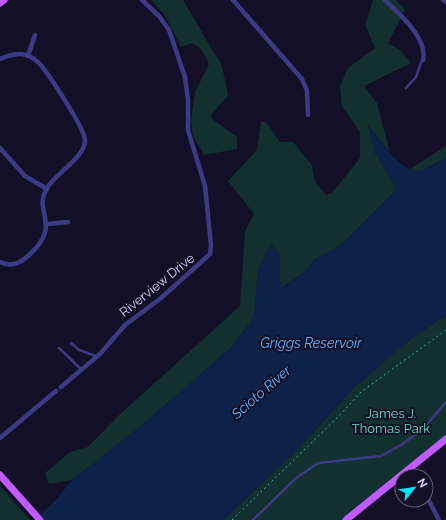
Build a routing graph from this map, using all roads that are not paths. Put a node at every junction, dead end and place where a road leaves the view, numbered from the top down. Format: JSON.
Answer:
{"nodes":[{"id":1,"x":4,"y":0,"type":"edge"},
{"id":2,"x":142,"y":0,"type":"edge"},
{"id":3,"x":233,"y":0,"type":"edge"},
{"id":4,"x":385,"y":0,"type":"edge"},
{"id":5,"x":443,"y":0,"type":"edge"},
{"id":6,"x":446,"y":2,"type":"edge"},
{"id":7,"x":0,"y":3,"type":"edge"},
{"id":8,"x":35,"y":35,"type":"dead end"},
{"id":9,"x":28,"y":56,"type":"junction"},
{"id":10,"x":0,"y":59,"type":"edge"},
{"id":11,"x":423,"y":60,"type":"joint"},
{"id":12,"x":406,"y":88,"type":"dead end"},
{"id":13,"x":308,"y":115,"type":"dead end"},
{"id":14,"x":0,"y":148,"type":"edge"},
{"id":15,"x":47,"y":188,"type":"junction"},
{"id":16,"x":68,"y":222,"type":"dead end"},
{"id":17,"x":47,"y":224,"type":"junction"},
{"id":18,"x":0,"y":262,"type":"edge"},
{"id":19,"x":71,"y":343,"type":"dead end"},
{"id":20,"x":59,"y":348,"type":"dead end"},
{"id":21,"x":97,"y":357,"type":"junction"},
{"id":22,"x":82,"y":370,"type":"junction"},
{"id":23,"x":61,"y":386,"type":"dead end"},
{"id":24,"x":56,"y":391,"type":"dead end"},
{"id":25,"x":446,"y":402,"type":"edge"},
{"id":26,"x":0,"y":438,"type":"edge"},
{"id":27,"x":446,"y":439,"type":"edge"},
{"id":28,"x":410,"y":468,"type":"edge"},
{"id":29,"x":0,"y":475,"type":"edge"},
{"id":30,"x":394,"y":481,"type":"edge"},
{"id":31,"x":433,"y":508,"type":"edge"},
{"id":32,"x":40,"y":520,"type":"edge"},
{"id":33,"x":253,"y":520,"type":"edge"},
{"id":34,"x":346,"y":520,"type":"edge"},
{"id":35,"x":439,"y":520,"type":"edge"}],
"edges":[{"from":1,"to":7,"type":"main road"},
{"from":2,"to":21,"type":"street","name":"Riverview Drive"},
{"from":3,"to":13,"type":"street"},
{"from":4,"to":11,"type":"street"},
{"from":5,"to":6,"type":"street"},
{"from":8,"to":9,"type":"street"},
{"from":9,"to":10,"type":"street"},
{"from":9,"to":15,"type":"street"},
{"from":11,"to":12,"type":"lane"},
{"from":14,"to":15,"type":"street"},
{"from":15,"to":17,"type":"street"},
{"from":16,"to":17,"type":"street"},
{"from":17,"to":18,"type":"street"},
{"from":19,"to":21,"type":"lane"},
{"from":20,"to":22,"type":"lane"},
{"from":21,"to":22,"type":"street","name":"Riverview Drive"},
{"from":22,"to":23,"type":"street","name":"Riverview Drive"},
{"from":24,"to":26,"type":"street"},
{"from":25,"to":33,"type":"lane"},
{"from":27,"to":28,"type":"main road"},
{"from":29,"to":32,"type":"main road"},
{"from":30,"to":34,"type":"main road"},
{"from":31,"to":35,"type":"street"}]}
